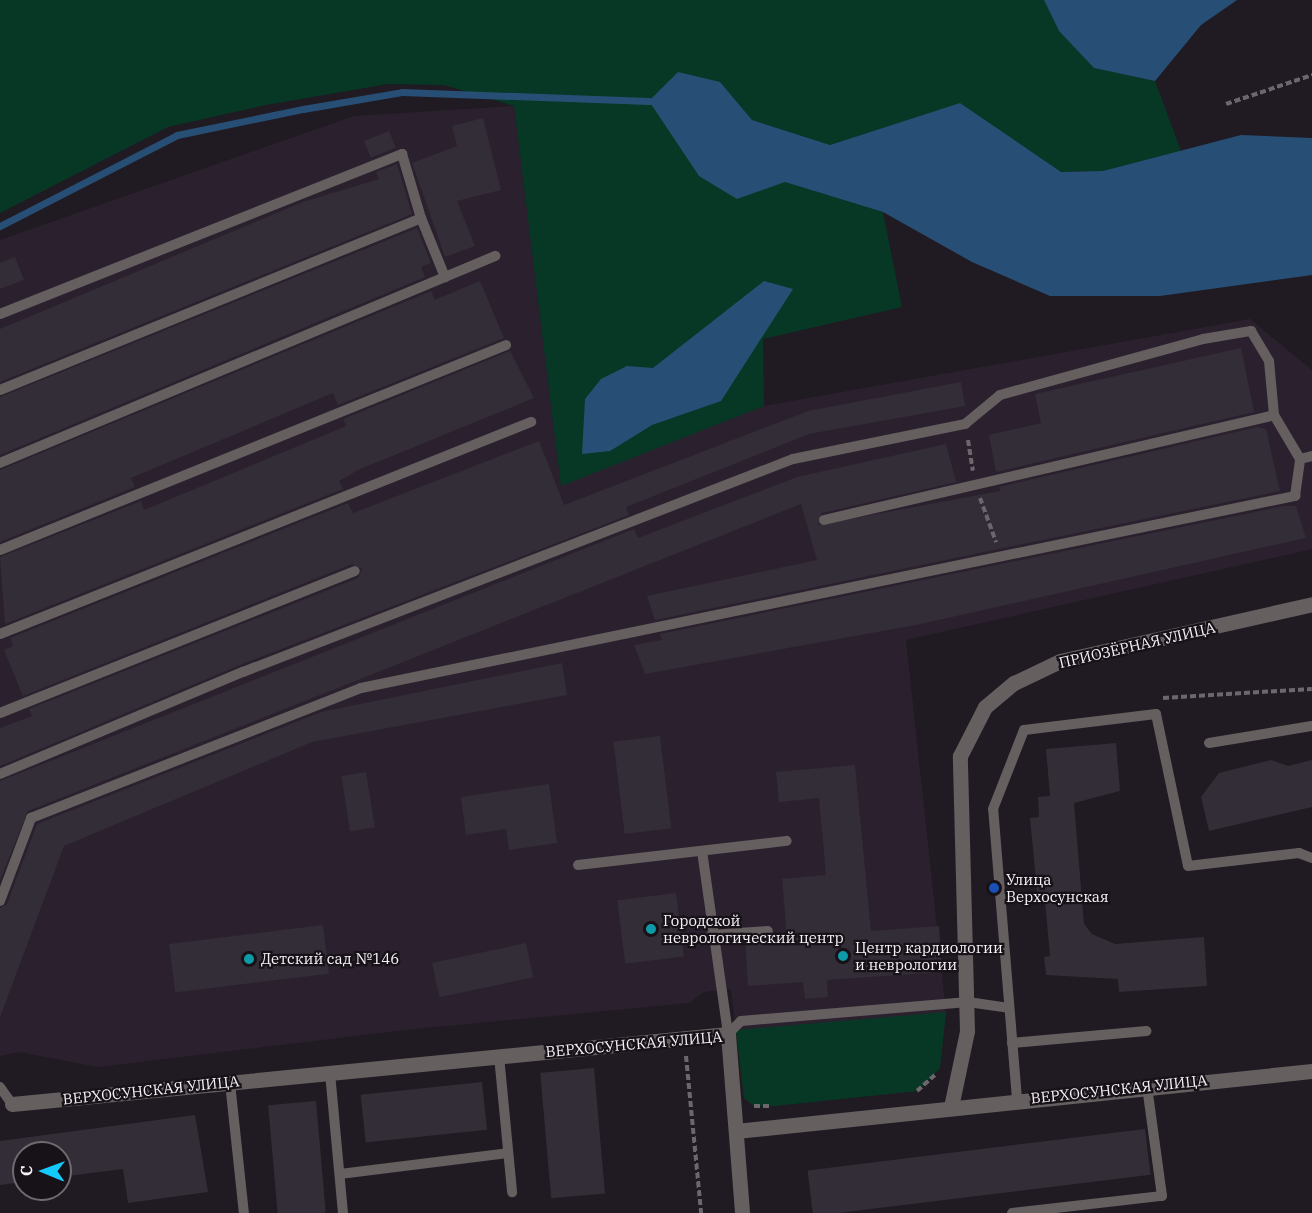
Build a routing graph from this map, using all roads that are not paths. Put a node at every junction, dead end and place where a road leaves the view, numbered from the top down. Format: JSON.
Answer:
{"nodes":[{"id":1,"x":421,"y":218,"type":"junction"},
{"id":2,"x":495,"y":256,"type":"dead end"},
{"id":3,"x":445,"y":277,"type":"junction"},
{"id":4,"x":0,"y":314,"type":"edge"},
{"id":5,"x":506,"y":345,"type":"dead end"},
{"id":6,"x":0,"y":390,"type":"edge"},
{"id":7,"x":1274,"y":415,"type":"junction"},
{"id":8,"x":531,"y":422,"type":"dead end"},
{"id":9,"x":1312,"y":456,"type":"edge"},
{"id":10,"x":1300,"y":459,"type":"junction"},
{"id":11,"x":0,"y":463,"type":"edge"},
{"id":12,"x":824,"y":520,"type":"dead end"},
{"id":13,"x":0,"y":550,"type":"edge"},
{"id":14,"x":355,"y":571,"type":"dead end"},
{"id":15,"x":1312,"y":604,"type":"edge"},
{"id":16,"x":0,"y":634,"type":"edge"},
{"id":17,"x":0,"y":713,"type":"edge"},
{"id":18,"x":1312,"y":726,"type":"edge"},
{"id":19,"x":1209,"y":743,"type":"dead end"},
{"id":20,"x":0,"y":774,"type":"edge"},
{"id":21,"x":787,"y":841,"type":"dead end"},
{"id":22,"x":702,"y":851,"type":"junction"},
{"id":23,"x":1312,"y":858,"type":"edge"},
{"id":24,"x":578,"y":865,"type":"dead end"},
{"id":25,"x":0,"y":901,"type":"edge"},
{"id":26,"x":768,"y":931,"type":"dead end"},
{"id":27,"x":711,"y":935,"type":"junction"},
{"id":28,"x":968,"y":1002,"type":"junction"},
{"id":29,"x":1009,"y":1008,"type":"junction"},
{"id":30,"x":1146,"y":1031,"type":"dead end"},
{"id":31,"x":728,"y":1034,"type":"junction"},
{"id":32,"x":1012,"y":1043,"type":"junction"},
{"id":33,"x":499,"y":1056,"type":"junction"},
{"id":34,"x":1312,"y":1071,"type":"edge"},
{"id":35,"x":330,"y":1073,"type":"junction"},
{"id":36,"x":230,"y":1083,"type":"junction"},
{"id":37,"x":1147,"y":1086,"type":"junction"},
{"id":38,"x":0,"y":1088,"type":"edge"},
{"id":39,"x":1017,"y":1099,"type":"junction"},
{"id":40,"x":12,"y":1104,"type":"joint"},
{"id":41,"x":951,"y":1107,"type":"junction"},
{"id":42,"x":736,"y":1131,"type":"junction"},
{"id":43,"x":508,"y":1153,"type":"junction"},
{"id":44,"x":339,"y":1174,"type":"junction"},
{"id":45,"x":512,"y":1192,"type":"dead end"},
{"id":46,"x":244,"y":1213,"type":"edge"},
{"id":47,"x":343,"y":1213,"type":"edge"},
{"id":48,"x":742,"y":1213,"type":"edge"},
{"id":49,"x":1012,"y":1213,"type":"edge"}],
"edges":[{"from":1,"to":3,"type":"lane"},
{"from":1,"to":4,"type":"lane"},
{"from":1,"to":6,"type":"lane"},
{"from":2,"to":3,"type":"lane"},
{"from":3,"to":11,"type":"lane"},
{"from":5,"to":13,"type":"lane"},
{"from":7,"to":10,"type":"lane"},
{"from":7,"to":12,"type":"lane"},
{"from":7,"to":20,"type":"lane"},
{"from":8,"to":16,"type":"lane"},
{"from":9,"to":10,"type":"lane"},
{"from":10,"to":25,"type":"lane"},
{"from":14,"to":17,"type":"lane"},
{"from":15,"to":28,"type":"street","name":"ПРИОЗЁРНАЯ УЛИЦА"},
{"from":18,"to":19,"type":"lane"},
{"from":21,"to":22,"type":"lane"},
{"from":22,"to":24,"type":"lane"},
{"from":22,"to":27,"type":"lane"},
{"from":23,"to":29,"type":"lane"},
{"from":26,"to":27,"type":"lane"},
{"from":27,"to":31,"type":"lane"},
{"from":28,"to":29,"type":"lane"},
{"from":28,"to":31,"type":"lane"},
{"from":28,"to":41,"type":"street","name":"ПРИОЗЁРНАЯ УЛИЦА"},
{"from":29,"to":32,"type":"lane"},
{"from":30,"to":32,"type":"lane"},
{"from":31,"to":33,"type":"street","name":"ВЕРХОСУНСКАЯ УЛИЦА"},
{"from":31,"to":42,"type":"street","name":"ВЕРХОСУНСКАЯ УЛИЦА"},
{"from":32,"to":39,"type":"lane"},
{"from":33,"to":35,"type":"street","name":"ВЕРХОСУНСКАЯ УЛИЦА"},
{"from":33,"to":43,"type":"lane"},
{"from":34,"to":37,"type":"street","name":"ВЕРХОСУНСКАЯ УЛИЦА"},
{"from":35,"to":36,"type":"street","name":"ВЕРХОСУНСКАЯ УЛИЦА"},
{"from":35,"to":44,"type":"lane"},
{"from":36,"to":40,"type":"street","name":"ВЕРХОСУНСКАЯ УЛИЦА"},
{"from":36,"to":46,"type":"lane"},
{"from":37,"to":39,"type":"street","name":"ВЕРХОСУНСКАЯ УЛИЦА"},
{"from":37,"to":49,"type":"lane"},
{"from":38,"to":40,"type":"lane"},
{"from":39,"to":41,"type":"street","name":"ВЕРХОСУНСКАЯ УЛИЦА"},
{"from":41,"to":42,"type":"street","name":"ВЕРХОСУНСКАЯ УЛИЦА"},
{"from":42,"to":48,"type":"street"},
{"from":43,"to":44,"type":"lane"},
{"from":43,"to":45,"type":"lane"},
{"from":44,"to":47,"type":"lane"}]}
